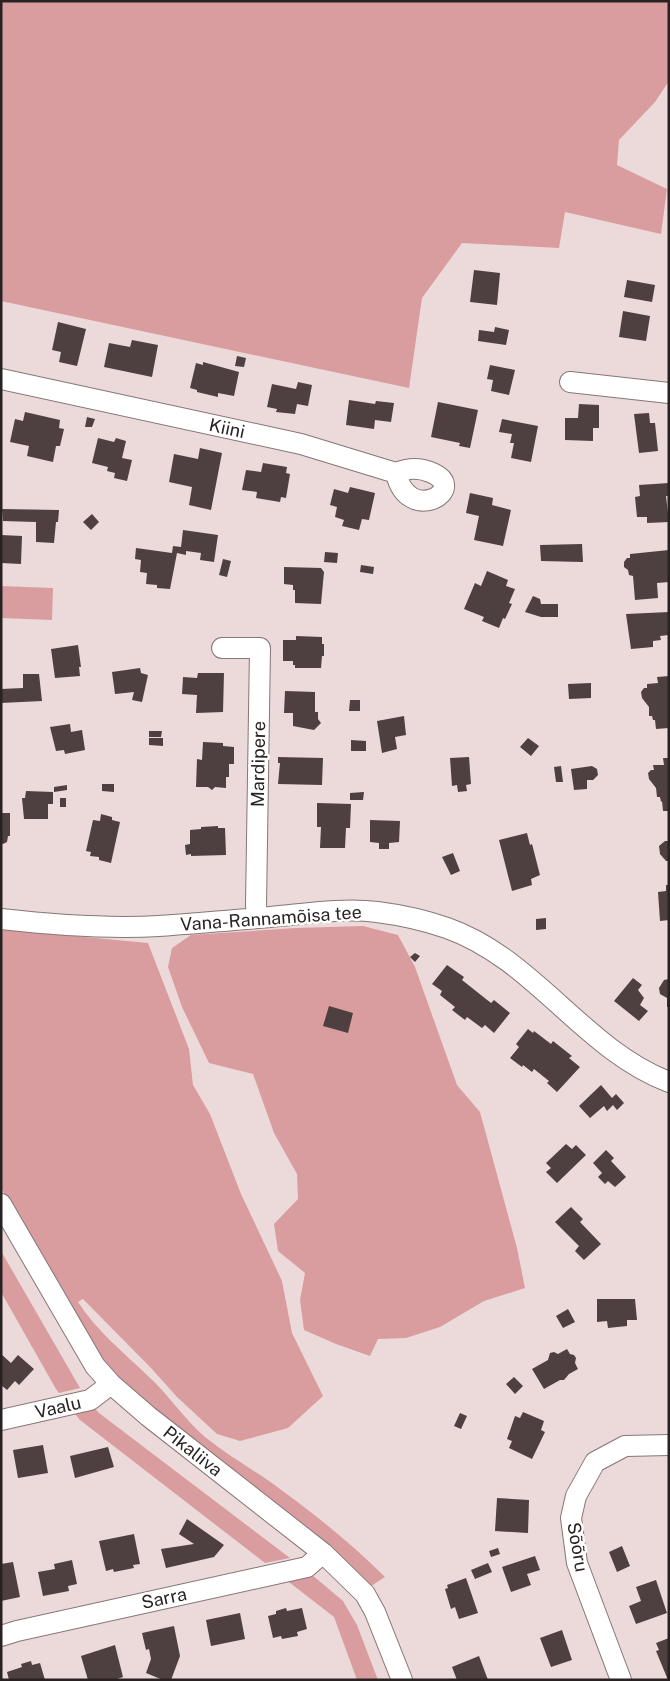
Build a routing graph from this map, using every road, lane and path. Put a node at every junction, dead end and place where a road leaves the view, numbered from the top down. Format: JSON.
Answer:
{"nodes":[{"id":1,"x":1,"y":379,"type":"edge"},
{"id":2,"x":570,"y":382,"type":"dead end"},
{"id":3,"x":669,"y":393,"type":"edge"},
{"id":4,"x":396,"y":473,"type":"junction"},
{"id":5,"x":222,"y":648,"type":"dead end"},
{"id":6,"x":257,"y":918,"type":"junction"},
{"id":7,"x":1,"y":919,"type":"edge"},
{"id":8,"x":669,"y":1082,"type":"edge"},
{"id":9,"x":1,"y":1204,"type":"edge"},
{"id":10,"x":111,"y":1384,"type":"junction"},
{"id":11,"x":1,"y":1420,"type":"edge"},
{"id":12,"x":669,"y":1445,"type":"edge"},
{"id":13,"x":323,"y":1553,"type":"junction"},
{"id":14,"x":1,"y":1636,"type":"edge"},
{"id":15,"x":402,"y":1680,"type":"edge"},
{"id":16,"x":621,"y":1680,"type":"edge"}],
"edges":[{"from":1,"to":4,"type":"street","name":"Kiini"},
{"from":2,"to":3,"type":"street"},
{"from":4,"to":4,"type":"street","name":"Kiini"},
{"from":5,"to":6,"type":"street","name":"Mardipere"},
{"from":6,"to":7,"type":"street","name":"Vana-Rannamõisa tee"},
{"from":6,"to":8,"type":"street","name":"Vana-Rannamõisa tee"},
{"from":9,"to":10,"type":"street","name":"Pikaliiva"},
{"from":10,"to":11,"type":"street","name":"Vaalu"},
{"from":10,"to":13,"type":"street","name":"Pikaliiva"},
{"from":12,"to":16,"type":"street","name":"Sõõru"},
{"from":13,"to":14,"type":"street","name":"Sarra"},
{"from":13,"to":15,"type":"street","name":"Pikaliiva"}]}
